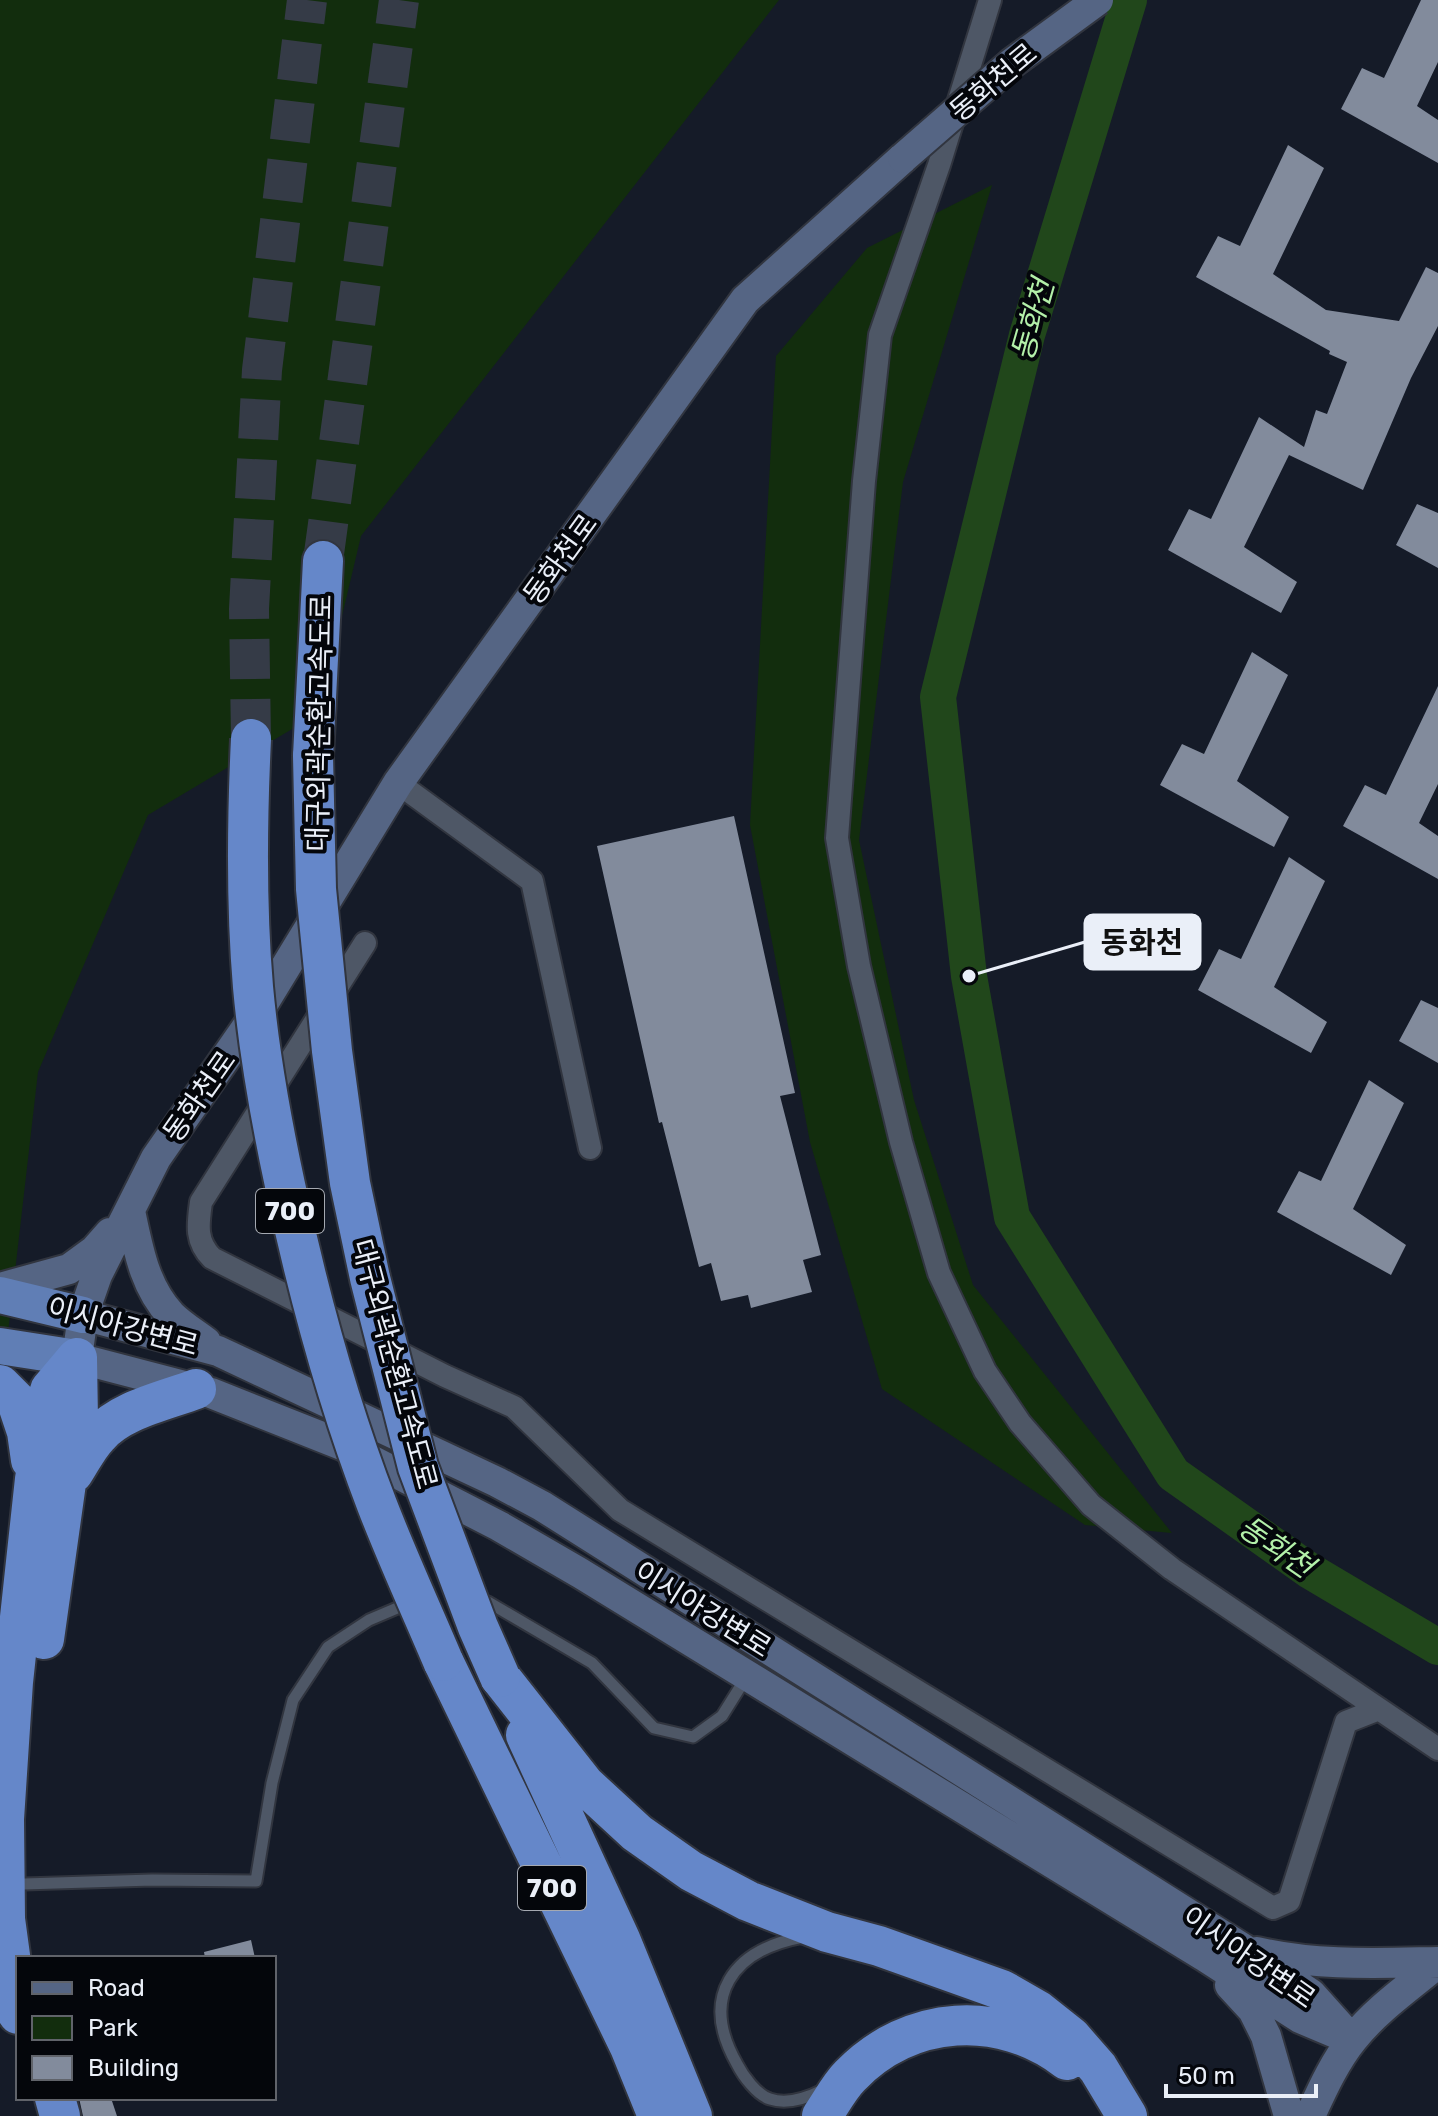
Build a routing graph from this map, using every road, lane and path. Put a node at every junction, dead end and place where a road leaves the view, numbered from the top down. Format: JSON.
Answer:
{"nodes":[{"id":1,"x":990,"y":0,"type":"edge"},
{"id":2,"x":1098,"y":0,"type":"edge"},
{"id":3,"x":323,"y":561,"type":"tunnel mouth"},
{"id":4,"x":251,"y":739,"type":"tunnel mouth"},
{"id":5,"x":398,"y":783,"type":"junction"},
{"id":6,"x":365,"y":943,"type":"dead end"},
{"id":7,"x":590,"y":1148,"type":"dead end"},
{"id":8,"x":130,"y":1211,"type":"junction"},
{"id":9,"x":0,"y":1288,"type":"edge"},
{"id":10,"x":0,"y":1295,"type":"edge"},
{"id":11,"x":83,"y":1315,"type":"junction"},
{"id":12,"x":0,"y":1346,"type":"edge"},
{"id":13,"x":218,"y":1351,"type":"junction"},
{"id":14,"x":77,"y":1358,"type":"junction"},
{"id":15,"x":0,"y":1385,"type":"edge"},
{"id":16,"x":196,"y":1389,"type":"junction"},
{"id":17,"x":50,"y":1481,"type":"junction"},
{"id":18,"x":457,"y":1602,"type":"dead end"},
{"id":19,"x":426,"y":1603,"type":"dead end"},
{"id":20,"x":747,"y":1676,"type":"junction"},
{"id":21,"x":500,"y":1677,"type":"junction"},
{"id":22,"x":1379,"y":1709,"type":"junction"},
{"id":23,"x":1438,"y":1749,"type":"edge"},
{"id":24,"x":24,"y":1884,"type":"junction"},
{"id":25,"x":827,"y":1932,"type":"junction"},
{"id":26,"x":1242,"y":1948,"type":"junction"},
{"id":27,"x":30,"y":1956,"type":"edge"},
{"id":28,"x":1204,"y":1956,"type":"junction"},
{"id":29,"x":1438,"y":1963,"type":"edge"},
{"id":30,"x":16,"y":1999,"type":"edge"},
{"id":31,"x":1352,"y":2040,"type":"junction"},
{"id":32,"x":849,"y":2077,"type":"junction"},
{"id":33,"x":658,"y":2116,"type":"edge"},
{"id":34,"x":692,"y":2116,"type":"edge"},
{"id":35,"x":822,"y":2116,"type":"edge"},
{"id":36,"x":1112,"y":2116,"type":"edge"},
{"id":37,"x":1127,"y":2116,"type":"edge"},
{"id":38,"x":1289,"y":2116,"type":"edge"},
{"id":39,"x":1310,"y":2116,"type":"edge"}],
"edges":[{"from":1,"to":22,"type":"street"},
{"from":2,"to":5,"type":"main road","name":"동화천로","bridge":true},
{"from":3,"to":21,"type":"highway","name":"대구외곽순환고속도로","number":"700","bridge":true},
{"from":4,"to":33,"type":"highway","name":"대구외곽순환고속도로","number":"700","bridge":true},
{"from":5,"to":7,"type":"street"},
{"from":5,"to":8,"type":"main road","name":"동화천로"},
{"from":6,"to":22,"type":"street"},
{"from":8,"to":9,"type":"main road"},
{"from":8,"to":11,"type":"main road"},
{"from":8,"to":13,"type":"main road"},
{"from":10,"to":11,"type":"highway","name":"이시아강변로"},
{"from":11,"to":13,"type":"main road","name":"이시아강변로"},
{"from":11,"to":14,"type":"main road"},
{"from":12,"to":14,"type":"highway","name":"이시아강변로"},
{"from":13,"to":26,"type":"main road","name":"이시아강변로"},
{"from":14,"to":16,"type":"main road","name":"이시아강변로"},
{"from":14,"to":17,"type":"highway"},
{"from":15,"to":17,"type":"highway"},
{"from":16,"to":17,"type":"highway"},
{"from":16,"to":20,"type":"main road","name":"이시아강변로"},
{"from":17,"to":24,"type":"highway"},
{"from":17,"to":30,"type":"highway"},
{"from":18,"to":20,"type":"lane"},
{"from":19,"to":24,"type":"lane"},
{"from":20,"to":28,"type":"main road","name":"이시아강변로"},
{"from":21,"to":25,"type":"highway"},
{"from":21,"to":34,"type":"highway","name":"대구외곽순환고속도로","number":"700"},
{"from":22,"to":23,"type":"street"},
{"from":24,"to":27,"type":"highway"},
{"from":25,"to":32,"type":"lane"},
{"from":25,"to":37,"type":"highway"},
{"from":26,"to":29,"type":"main road"},
{"from":26,"to":31,"type":"main road","name":"이시아강변로"},
{"from":28,"to":31,"type":"main road","name":"이시아강변로"},
{"from":28,"to":38,"type":"main road"},
{"from":29,"to":31,"type":"main road"},
{"from":31,"to":39,"type":"main road"},
{"from":32,"to":35,"type":"highway"},
{"from":32,"to":36,"type":"highway"}]}
